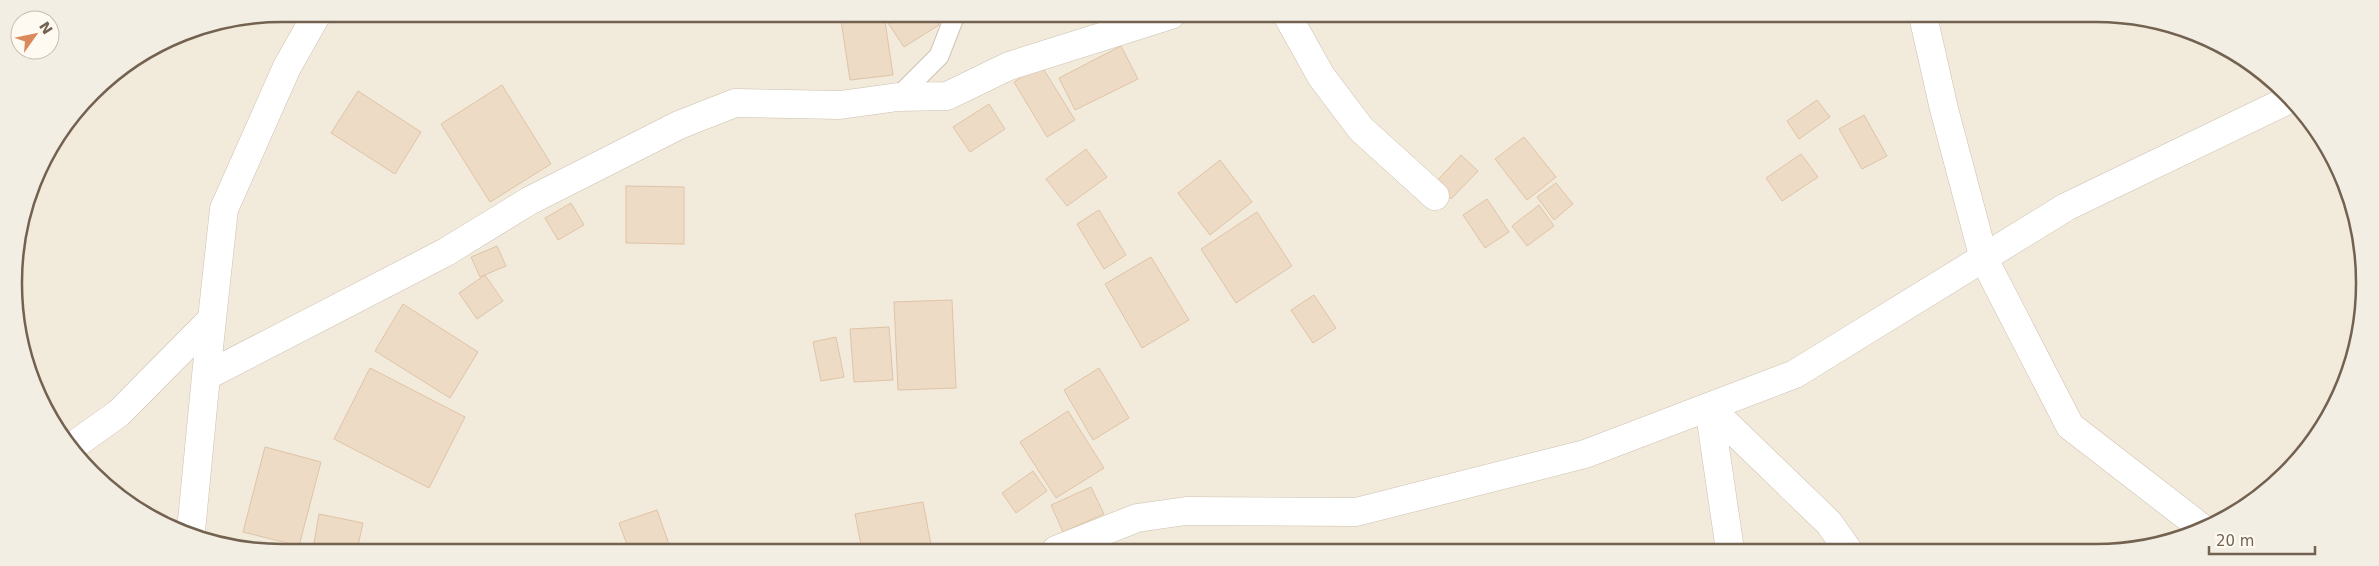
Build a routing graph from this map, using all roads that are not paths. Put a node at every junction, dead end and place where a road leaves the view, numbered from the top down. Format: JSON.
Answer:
{"nodes":[{"id":1,"x":312,"y":22,"type":"edge"},
{"id":2,"x":952,"y":22,"type":"edge"},
{"id":3,"x":1149,"y":22,"type":"edge"},
{"id":4,"x":1291,"y":22,"type":"edge"},
{"id":5,"x":1924,"y":22,"type":"edge"},
{"id":6,"x":898,"y":97,"type":"junction"},
{"id":7,"x":2283,"y":102,"type":"edge"},
{"id":8,"x":1435,"y":196,"type":"dead end"},
{"id":9,"x":1984,"y":259,"type":"junction"},
{"id":10,"x":212,"y":319,"type":"junction"},
{"id":11,"x":206,"y":376,"type":"junction"},
{"id":12,"x":1709,"y":407,"type":"junction"},
{"id":13,"x":77,"y":443,"type":"edge"},
{"id":14,"x":2197,"y":524,"type":"edge"},
{"id":15,"x":192,"y":527,"type":"edge"},
{"id":16,"x":1071,"y":544,"type":"edge"},
{"id":17,"x":1729,"y":544,"type":"edge"},
{"id":18,"x":1844,"y":544,"type":"edge"}],
"edges":[{"from":1,"to":10,"type":"street"},
{"from":2,"to":6,"type":"lane"},
{"from":3,"to":6,"type":"street"},
{"from":4,"to":8,"type":"street"},
{"from":5,"to":9,"type":"street"},
{"from":6,"to":11,"type":"street"},
{"from":7,"to":9,"type":"street"},
{"from":9,"to":12,"type":"street"},
{"from":9,"to":14,"type":"street"},
{"from":10,"to":11,"type":"street"},
{"from":10,"to":13,"type":"street"},
{"from":11,"to":15,"type":"street"},
{"from":12,"to":16,"type":"street"},
{"from":12,"to":17,"type":"street"},
{"from":12,"to":18,"type":"street"}]}
